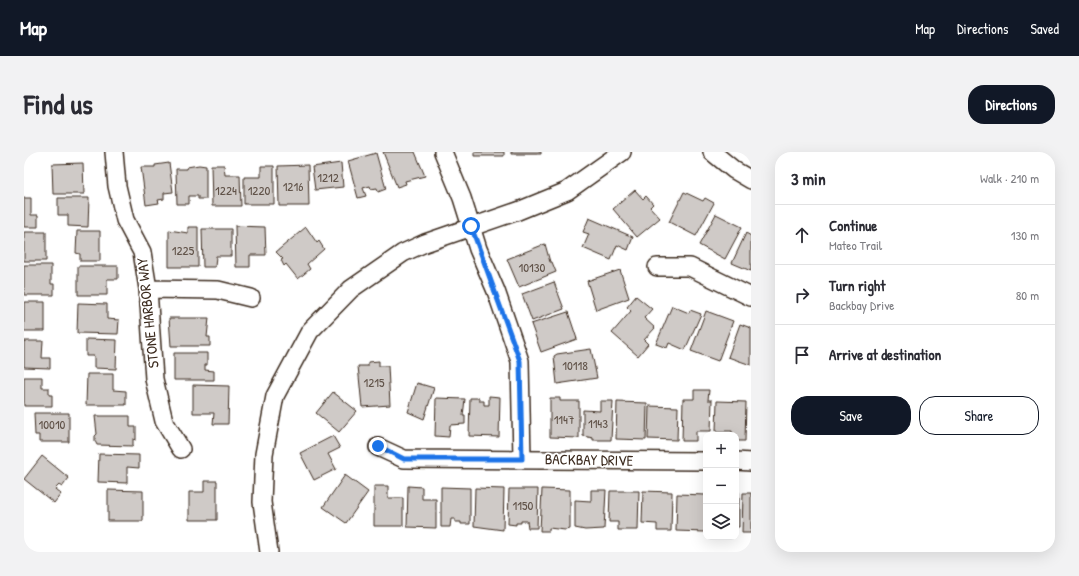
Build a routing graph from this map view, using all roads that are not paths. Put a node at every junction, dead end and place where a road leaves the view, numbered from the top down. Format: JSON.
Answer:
{"nodes":[{"id":1,"x":114,"y":152,"type":"edge"},
{"id":2,"x":443,"y":152,"type":"edge"},
{"id":3,"x":622,"y":152,"type":"edge"},
{"id":4,"x":712,"y":152,"type":"edge"},
{"id":5,"x":751,"y":180,"type":"edge"},
{"id":6,"x":471,"y":226,"type":"junction"},
{"id":7,"x":657,"y":267,"type":"dead end"},
{"id":8,"x":148,"y":289,"type":"junction"},
{"id":9,"x":751,"y":297,"type":"edge"},
{"id":10,"x":251,"y":298,"type":"dead end"},
{"id":11,"x":378,"y":446,"type":"dead end"},
{"id":12,"x":181,"y":449,"type":"dead end"},
{"id":13,"x":522,"y":459,"type":"junction"},
{"id":14,"x":703,"y":461,"type":"edge"},
{"id":15,"x":739,"y":462,"type":"edge"},
{"id":16,"x":751,"y":462,"type":"edge"},
{"id":17,"x":269,"y":552,"type":"edge"}],
"edges":[{"from":1,"to":8,"type":"street","name":"STONE HARBOR WAY"},
{"from":2,"to":6,"type":"street"},
{"from":3,"to":6,"type":"street"},
{"from":4,"to":5,"type":"street"},
{"from":6,"to":13,"type":"street"},
{"from":6,"to":17,"type":"street"},
{"from":7,"to":9,"type":"street"},
{"from":8,"to":10,"type":"street"},
{"from":8,"to":12,"type":"street","name":"STONE HARBOR WAY"},
{"from":11,"to":13,"type":"street","name":"BACKBAY DRIVE"},
{"from":13,"to":14,"type":"street","name":"BACKBAY DRIVE"},
{"from":15,"to":16,"type":"street"}]}
